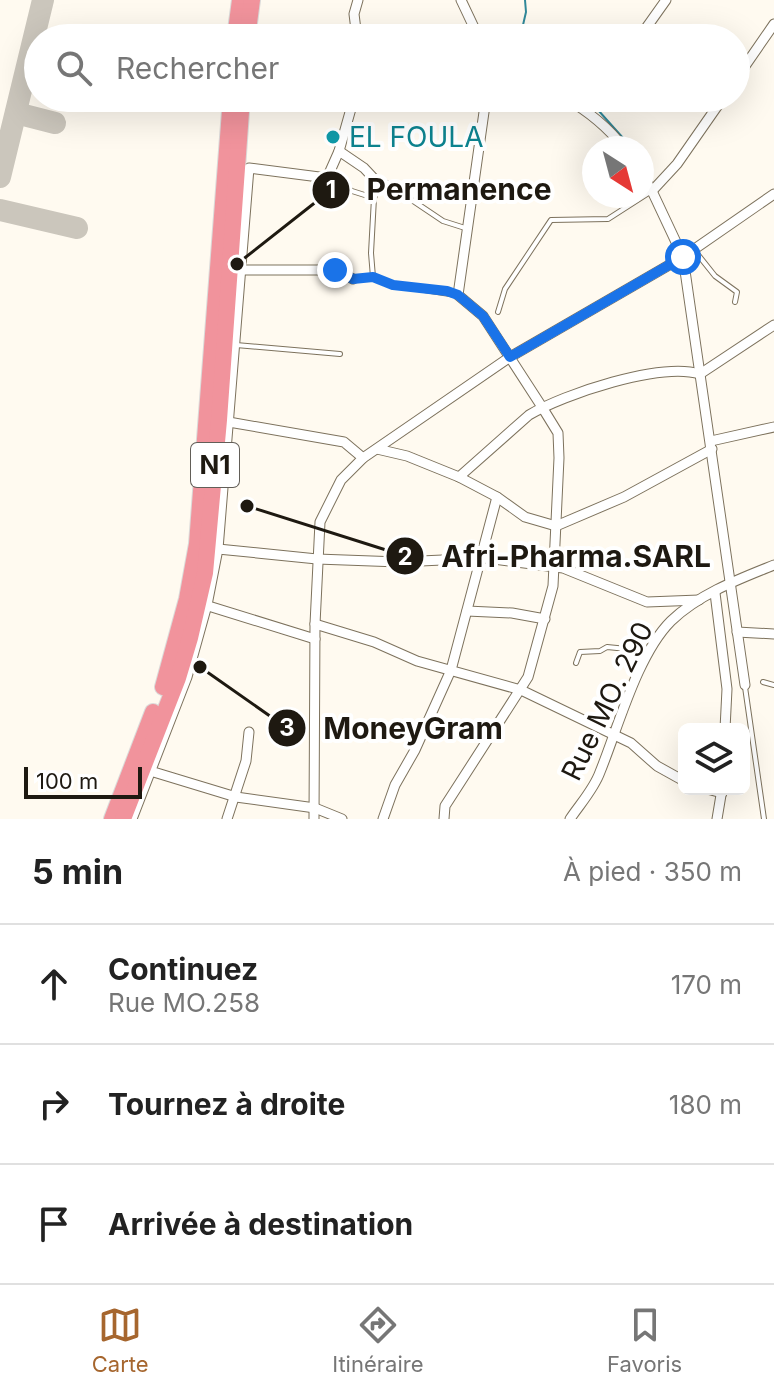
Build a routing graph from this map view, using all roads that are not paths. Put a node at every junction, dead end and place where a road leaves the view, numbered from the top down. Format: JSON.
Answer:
{"nodes":[{"id":1,"x":240,"y":0,"type":"edge"},
{"id":2,"x":252,"y":0,"type":"edge"},
{"id":3,"x":358,"y":0,"type":"edge"},
{"id":4,"x":461,"y":0,"type":"edge"},
{"id":5,"x":666,"y":0,"type":"edge"},
{"id":6,"x":237,"y":24,"type":"edge"},
{"id":7,"x":249,"y":24,"type":"edge"},
{"id":8,"x":355,"y":24,"type":"edge"},
{"id":9,"x":472,"y":24,"type":"edge"},
{"id":10,"x":649,"y":24,"type":"edge"},
{"id":11,"x":774,"y":24,"type":"edge"},
{"id":12,"x":750,"y":59,"type":"edge"},
{"id":13,"x":230,"y":112,"type":"edge"},
{"id":14,"x":241,"y":112,"type":"edge"},
{"id":15,"x":350,"y":112,"type":"edge"},
{"id":16,"x":484,"y":112,"type":"edge"},
{"id":17,"x":588,"y":112,"type":"edge"},
{"id":18,"x":713,"y":112,"type":"edge"},
{"id":19,"x":615,"y":136,"type":"edge"},
{"id":20,"x":339,"y":151,"type":"junction"},
{"id":21,"x":327,"y":178,"type":"junction"},
{"id":22,"x":380,"y":185,"type":"junction"},
{"id":23,"x":654,"y":189,"type":"edge"},
{"id":24,"x":774,"y":194,"type":"edge"},
{"id":25,"x":654,"y":195,"type":"edge"},
{"id":26,"x":374,"y":198,"type":"junction"},
{"id":27,"x":625,"y":208,"type":"edge"},
{"id":28,"x":467,"y":229,"type":"junction"},
{"id":29,"x":694,"y":250,"type":"junction"},
{"id":30,"x":683,"y":257,"type":"junction"},
{"id":31,"x":235,"y":270,"type":"junction"},
{"id":32,"x":373,"y":277,"type":"junction"},
{"id":33,"x":353,"y":279,"type":"joint"},
{"id":34,"x":458,"y":295,"type":"junction"},
{"id":35,"x":735,"y":302,"type":"dead end"},
{"id":36,"x":498,"y":312,"type":"dead end"},
{"id":37,"x":774,"y":325,"type":"edge"},
{"id":38,"x":234,"y":345,"type":"junction"},
{"id":39,"x":340,"y":354,"type":"dead end"},
{"id":40,"x":510,"y":357,"type":"junction"},
{"id":41,"x":700,"y":374,"type":"junction"},
{"id":42,"x":542,"y":407,"type":"junction"},
{"id":43,"x":224,"y":421,"type":"junction"},
{"id":44,"x":774,"y":427,"type":"edge"},
{"id":45,"x":711,"y":445,"type":"junction"},
{"id":46,"x":377,"y":449,"type":"junction"},
{"id":47,"x":363,"y":458,"type":"junction"},
{"id":48,"x":459,"y":477,"type":"junction"},
{"id":49,"x":497,"y":497,"type":"junction"},
{"id":50,"x":556,"y":526,"type":"junction"},
{"id":51,"x":218,"y":549,"type":"junction"},
{"id":52,"x":482,"y":558,"type":"junction"},
{"id":53,"x":317,"y":559,"type":"junction"},
{"id":54,"x":774,"y":565,"type":"edge"},
{"id":55,"x":554,"y":567,"type":"junction"},
{"id":56,"x":730,"y":583,"type":"junction"},
{"id":57,"x":715,"y":593,"type":"junction"},
{"id":58,"x":699,"y":600,"type":"junction"},
{"id":59,"x":203,"y":604,"type":"junction"},
{"id":60,"x":467,"y":611,"type":"junction"},
{"id":61,"x":545,"y":619,"type":"junction"},
{"id":62,"x":315,"y":624,"type":"junction"},
{"id":63,"x":737,"y":632,"type":"junction"},
{"id":64,"x":774,"y":634,"type":"edge"},
{"id":65,"x":315,"y":639,"type":"junction"},
{"id":66,"x":649,"y":651,"type":"junction"},
{"id":67,"x":576,"y":663,"type":"dead end"},
{"id":68,"x":451,"y":670,"type":"junction"},
{"id":69,"x":763,"y":682,"type":"dead end"},
{"id":70,"x":745,"y":685,"type":"joint"},
{"id":71,"x":774,"y":685,"type":"edge"},
{"id":72,"x":521,"y":690,"type":"junction"},
{"id":73,"x":725,"y":723,"type":"edge"},
{"id":74,"x":249,"y":732,"type":"dead end"},
{"id":75,"x":613,"y":734,"type":"junction"},
{"id":76,"x":147,"y":770,"type":"junction"},
{"id":77,"x":678,"y":778,"type":"edge"},
{"id":78,"x":721,"y":795,"type":"edge"},
{"id":79,"x":236,"y":797,"type":"junction"},
{"id":80,"x":314,"y":814,"type":"edge"},
{"id":81,"x":112,"y":819,"type":"edge"},
{"id":82,"x":123,"y":819,"type":"edge"},
{"id":83,"x":132,"y":819,"type":"edge"},
{"id":84,"x":227,"y":819,"type":"edge"},
{"id":85,"x":342,"y":819,"type":"edge"},
{"id":86,"x":383,"y":819,"type":"edge"},
{"id":87,"x":444,"y":819,"type":"edge"},
{"id":88,"x":570,"y":819,"type":"edge"},
{"id":89,"x":717,"y":819,"type":"edge"},
{"id":90,"x":764,"y":819,"type":"edge"}],
"edges":[{"from":1,"to":6,"type":"highway"},
{"from":2,"to":7,"type":"highway"},
{"from":3,"to":8,"type":"street"},
{"from":4,"to":9,"type":"street"},
{"from":5,"to":10,"type":"street"},
{"from":11,"to":12,"type":"street"},
{"from":13,"to":81,"type":"highway","number":"N1"},
{"from":14,"to":31,"type":"highway","number":"N1"},
{"from":15,"to":20,"type":"street"},
{"from":16,"to":28,"type":"street"},
{"from":17,"to":19,"type":"street"},
{"from":18,"to":23,"type":"street"},
{"from":20,"to":21,"type":"street"},
{"from":20,"to":22,"type":"street"},
{"from":21,"to":26,"type":"lane"},
{"from":21,"to":31,"type":"street"},
{"from":22,"to":26,"type":"lane"},
{"from":22,"to":28,"type":"lane"},
{"from":24,"to":29,"type":"street"},
{"from":25,"to":30,"type":"street"},
{"from":26,"to":32,"type":"lane"},
{"from":27,"to":36,"type":"lane"},
{"from":28,"to":34,"type":"street"},
{"from":29,"to":30,"type":"street"},
{"from":29,"to":35,"type":"lane"},
{"from":30,"to":40,"type":"street"},
{"from":30,"to":41,"type":"street"},
{"from":31,"to":33,"type":"street"},
{"from":31,"to":38,"type":"street"},
{"from":31,"to":43,"type":"highway","number":"N1"},
{"from":32,"to":33,"type":"lane"},
{"from":32,"to":34,"type":"lane"},
{"from":34,"to":40,"type":"street"},
{"from":37,"to":41,"type":"street"},
{"from":38,"to":39,"type":"lane"},
{"from":38,"to":43,"type":"street"},
{"from":40,"to":42,"type":"street"},
{"from":40,"to":46,"type":"street"},
{"from":41,"to":42,"type":"street"},
{"from":41,"to":45,"type":"street"},
{"from":42,"to":48,"type":"street"},
{"from":42,"to":50,"type":"street"},
{"from":43,"to":47,"type":"street"},
{"from":43,"to":51,"type":"street"},
{"from":43,"to":59,"type":"highway","number":"N1"},
{"from":44,"to":45,"type":"street"},
{"from":45,"to":50,"type":"street"},
{"from":45,"to":56,"type":"street"},
{"from":46,"to":47,"type":"street"},
{"from":46,"to":48,"type":"street"},
{"from":47,"to":53,"type":"street"},
{"from":48,"to":49,"type":"street"},
{"from":49,"to":50,"type":"street"},
{"from":49,"to":52,"type":"street"},
{"from":50,"to":55,"type":"street"},
{"from":51,"to":53,"type":"street"},
{"from":51,"to":59,"type":"street"},
{"from":52,"to":53,"type":"street"},
{"from":52,"to":55,"type":"street"},
{"from":52,"to":60,"type":"street"},
{"from":53,"to":62,"type":"street"},
{"from":54,"to":56,"type":"street","name":"Rue MO. 290"},
{"from":55,"to":58,"type":"street"},
{"from":55,"to":61,"type":"street"},
{"from":56,"to":57,"type":"street","name":"Rue MO. 290"},
{"from":56,"to":63,"type":"street"},
{"from":57,"to":58,"type":"street","name":"Rue MO. 290"},
{"from":57,"to":73,"type":"street"},
{"from":58,"to":66,"type":"street","name":"Rue MO. 290"},
{"from":59,"to":65,"type":"street"},
{"from":59,"to":76,"type":"highway","number":"N1"},
{"from":60,"to":61,"type":"street"},
{"from":60,"to":68,"type":"street"},
{"from":61,"to":72,"type":"street"},
{"from":62,"to":65,"type":"street"},
{"from":62,"to":68,"type":"street"},
{"from":63,"to":64,"type":"street"},
{"from":63,"to":70,"type":"street"},
{"from":65,"to":80,"type":"street"},
{"from":66,"to":67,"type":"lane"},
{"from":66,"to":75,"type":"street","name":"Rue MO. 290"},
{"from":68,"to":72,"type":"street"},
{"from":68,"to":86,"type":"street"},
{"from":69,"to":71,"type":"lane"},
{"from":70,"to":90,"type":"lane"},
{"from":72,"to":75,"type":"street"},
{"from":72,"to":87,"type":"street"},
{"from":74,"to":79,"type":"street"},
{"from":75,"to":77,"type":"street"},
{"from":75,"to":88,"type":"street","name":"Rue MO. 290"},
{"from":76,"to":79,"type":"street"},
{"from":76,"to":82,"type":"highway","number":"N1"},
{"from":76,"to":83,"type":"street"},
{"from":78,"to":89,"type":"street"},
{"from":79,"to":80,"type":"street"},
{"from":79,"to":84,"type":"street"},
{"from":80,"to":85,"type":"street"}]}
